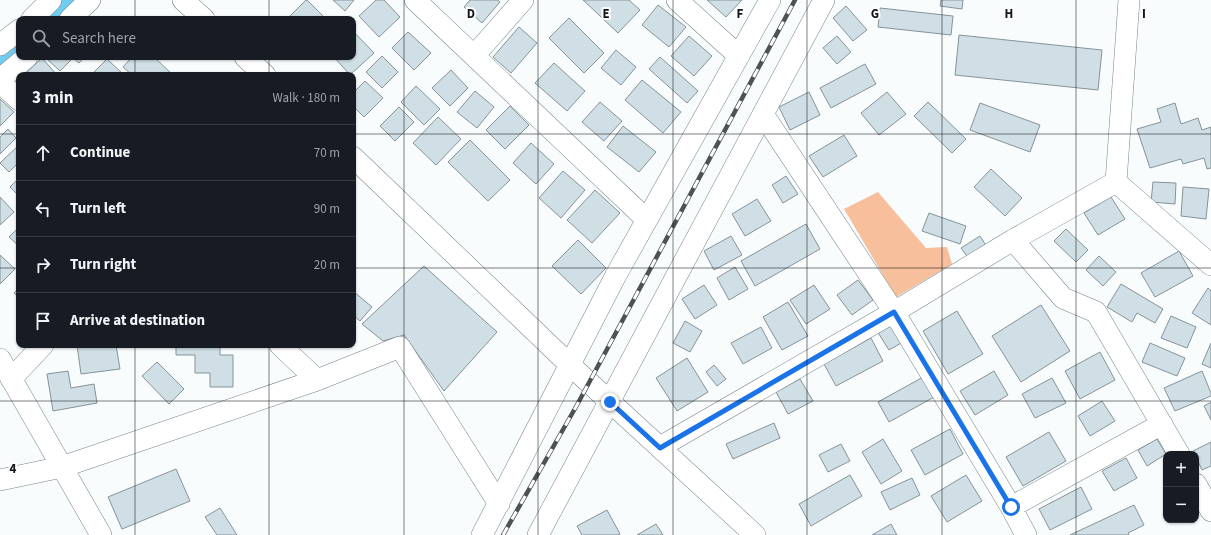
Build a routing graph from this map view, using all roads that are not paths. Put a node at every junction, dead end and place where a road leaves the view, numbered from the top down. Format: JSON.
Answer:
{"nodes":[{"id":1,"x":52,"y":0,"type":"edge"},
{"id":2,"x":90,"y":0,"type":"edge"},
{"id":3,"x":183,"y":0,"type":"edge"},
{"id":4,"x":415,"y":0,"type":"edge"},
{"id":5,"x":523,"y":0,"type":"edge"},
{"id":6,"x":677,"y":0,"type":"edge"},
{"id":7,"x":770,"y":0,"type":"edge"},
{"id":8,"x":824,"y":0,"type":"edge"},
{"id":9,"x":1129,"y":0,"type":"edge"},
{"id":10,"x":35,"y":16,"type":"edge"},
{"id":11,"x":73,"y":16,"type":"edge"},
{"id":12,"x":201,"y":16,"type":"edge"},
{"id":13,"x":16,"y":32,"type":"edge"},
{"id":14,"x":0,"y":45,"type":"edge"},
{"id":15,"x":474,"y":56,"type":"junction"},
{"id":16,"x":739,"y":56,"type":"junction"},
{"id":17,"x":23,"y":60,"type":"edge"},
{"id":18,"x":248,"y":60,"type":"edge"},
{"id":19,"x":262,"y":72,"type":"edge"},
{"id":20,"x":0,"y":80,"type":"edge"},
{"id":21,"x":16,"y":97,"type":"edge"},
{"id":22,"x":763,"y":114,"type":"junction"},
{"id":23,"x":356,"y":160,"type":"edge"},
{"id":24,"x":1116,"y":182,"type":"junction"},
{"id":25,"x":647,"y":220,"type":"junction"},
{"id":26,"x":1013,"y":240,"type":"junction"},
{"id":27,"x":1211,"y":264,"type":"edge"},
{"id":28,"x":894,"y":312,"type":"junction"},
{"id":29,"x":40,"y":348,"type":"edge"},
{"id":30,"x":283,"y":348,"type":"edge"},
{"id":31,"x":0,"y":359,"type":"edge"},
{"id":32,"x":570,"y":365,"type":"junction"},
{"id":33,"x":11,"y":379,"type":"junction"},
{"id":34,"x":317,"y":380,"type":"junction"},
{"id":35,"x":610,"y":402,"type":"junction"},
{"id":36,"x":1162,"y":424,"type":"junction"},
{"id":37,"x":660,"y":448,"type":"junction"},
{"id":38,"x":1177,"y":451,"type":"edge"},
{"id":39,"x":62,"y":467,"type":"junction"},
{"id":40,"x":0,"y":480,"type":"edge"},
{"id":41,"x":1198,"y":487,"type":"edge"},
{"id":42,"x":499,"y":504,"type":"junction"},
{"id":43,"x":1011,"y":507,"type":"junction"},
{"id":44,"x":1211,"y":510,"type":"edge"},
{"id":45,"x":102,"y":535,"type":"edge"},
{"id":46,"x":482,"y":535,"type":"edge"},
{"id":47,"x":538,"y":535,"type":"edge"},
{"id":48,"x":755,"y":535,"type":"edge"},
{"id":49,"x":1026,"y":535,"type":"edge"}],
"edges":[{"from":1,"to":10,"type":"street"},
{"from":2,"to":11,"type":"street"},
{"from":3,"to":12,"type":"street"},
{"from":4,"to":15,"type":"street"},
{"from":5,"to":15,"type":"street"},
{"from":6,"to":16,"type":"street"},
{"from":7,"to":16,"type":"street"},
{"from":8,"to":22,"type":"street"},
{"from":9,"to":24,"type":"street"},
{"from":13,"to":14,"type":"street"},
{"from":15,"to":25,"type":"street"},
{"from":16,"to":25,"type":"street"},
{"from":17,"to":20,"type":"street"},
{"from":18,"to":19,"type":"street"},
{"from":20,"to":21,"type":"street"},
{"from":22,"to":28,"type":"street"},
{"from":22,"to":35,"type":"street"},
{"from":23,"to":32,"type":"street"},
{"from":24,"to":26,"type":"street"},
{"from":24,"to":27,"type":"street"},
{"from":25,"to":32,"type":"street"},
{"from":26,"to":28,"type":"street"},
{"from":26,"to":36,"type":"street"},
{"from":28,"to":37,"type":"street"},
{"from":28,"to":43,"type":"street"},
{"from":29,"to":33,"type":"street"},
{"from":30,"to":34,"type":"street"},
{"from":31,"to":33,"type":"street"},
{"from":32,"to":35,"type":"street"},
{"from":32,"to":42,"type":"street"},
{"from":33,"to":39,"type":"street"},
{"from":34,"to":39,"type":"street"},
{"from":34,"to":42,"type":"street"},
{"from":35,"to":37,"type":"street"},
{"from":35,"to":47,"type":"street"},
{"from":36,"to":38,"type":"street"},
{"from":36,"to":43,"type":"street"},
{"from":37,"to":48,"type":"street"},
{"from":39,"to":40,"type":"street"},
{"from":39,"to":45,"type":"street"},
{"from":41,"to":44,"type":"street"},
{"from":42,"to":46,"type":"street"},
{"from":43,"to":49,"type":"street"}]}
